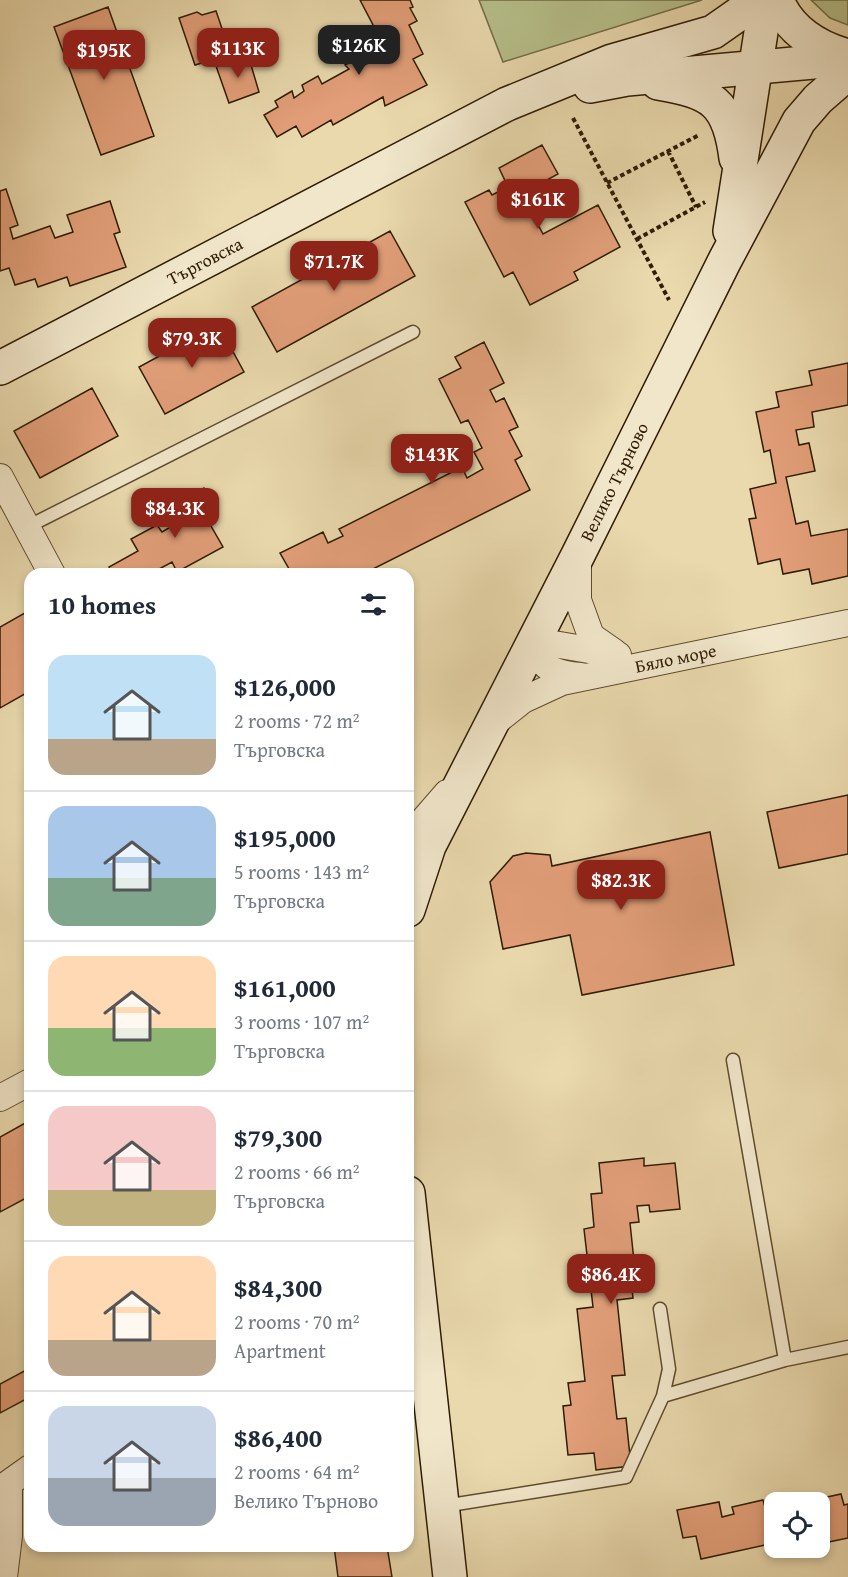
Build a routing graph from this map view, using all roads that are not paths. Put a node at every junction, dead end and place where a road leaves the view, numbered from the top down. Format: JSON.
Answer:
{"nodes":[{"id":1,"x":749,"y":0,"type":"edge"},
{"id":2,"x":766,"y":0,"type":"edge"},
{"id":3,"x":777,"y":0,"type":"edge"},
{"id":4,"x":848,"y":57,"type":"edge"},
{"id":5,"x":757,"y":67,"type":"junction"},
{"id":6,"x":848,"y":73,"type":"edge"},
{"id":7,"x":627,"y":79,"type":"junction"},
{"id":8,"x":507,"y":104,"type":"junction"},
{"id":9,"x":726,"y":189,"type":"junction"},
{"id":10,"x":725,"y":260,"type":"junction"},
{"id":11,"x":413,"y":332,"type":"dead end"},
{"id":12,"x":0,"y":368,"type":"edge"},
{"id":13,"x":0,"y":477,"type":"edge"},
{"id":14,"x":27,"y":527,"type":"junction"},
{"id":15,"x":578,"y":555,"type":"junction"},
{"id":16,"x":49,"y":568,"type":"edge"},
{"id":17,"x":848,"y":623,"type":"edge"},
{"id":18,"x":530,"y":647,"type":"junction"},
{"id":19,"x":618,"y":655,"type":"junction"},
{"id":20,"x":649,"y":663,"type":"junction"},
{"id":21,"x":584,"y":676,"type":"junction"},
{"id":22,"x":487,"y":729,"type":"junction"},
{"id":23,"x":465,"y":772,"type":"junction"},
{"id":24,"x":414,"y":831,"type":"edge"},
{"id":25,"x":414,"y":892,"type":"edge"},
{"id":26,"x":733,"y":1060,"type":"dead end"},
{"id":27,"x":24,"y":1085,"type":"edge"},
{"id":28,"x":0,"y":1098,"type":"edge"},
{"id":29,"x":414,"y":1305,"type":"edge"},
{"id":30,"x":660,"y":1309,"type":"dead end"},
{"id":31,"x":848,"y":1347,"type":"edge"},
{"id":32,"x":785,"y":1360,"type":"junction"},
{"id":33,"x":418,"y":1379,"type":"edge"},
{"id":34,"x":663,"y":1396,"type":"junction"},
{"id":35,"x":24,"y":1472,"type":"edge"},
{"id":36,"x":442,"y":1506,"type":"junction"},
{"id":37,"x":4,"y":1577,"type":"edge"},
{"id":38,"x":450,"y":1577,"type":"edge"}],
"edges":[{"from":1,"to":8,"type":"street"},
{"from":2,"to":5,"type":"street"},
{"from":3,"to":4,"type":"street"},
{"from":4,"to":5,"type":"street"},
{"from":5,"to":7,"type":"street"},
{"from":5,"to":9,"type":"street"},
{"from":6,"to":10,"type":"street","name":"Велико Търново"},
{"from":7,"to":8,"type":"street"},
{"from":7,"to":9,"type":"street"},
{"from":8,"to":12,"type":"street","name":"Търговска"},
{"from":9,"to":10,"type":"street"},
{"from":10,"to":15,"type":"street","name":"Велико Търново"},
{"from":11,"to":14,"type":"lane"},
{"from":13,"to":14,"type":"street"},
{"from":14,"to":16,"type":"street"},
{"from":15,"to":18,"type":"street","name":"Велико Търново"},
{"from":15,"to":19,"type":"street","name":"Бяло море"},
{"from":17,"to":20,"type":"street","name":"Бяло море"},
{"from":18,"to":19,"type":"street"},
{"from":18,"to":21,"type":"street"},
{"from":18,"to":22,"type":"street","name":"Велико Търново"},
{"from":19,"to":20,"type":"street","name":"Бяло море"},
{"from":20,"to":21,"type":"street"},
{"from":21,"to":22,"type":"street"},
{"from":22,"to":23,"type":"street","name":"Велико Търново"},
{"from":23,"to":24,"type":"street"},
{"from":23,"to":25,"type":"street","name":"Велико Търново"},
{"from":26,"to":32,"type":"lane"},
{"from":27,"to":28,"type":"street"},
{"from":29,"to":33,"type":"street"},
{"from":30,"to":34,"type":"lane"},
{"from":31,"to":32,"type":"lane"},
{"from":32,"to":34,"type":"lane"},
{"from":33,"to":36,"type":"street"},
{"from":34,"to":36,"type":"lane"},
{"from":35,"to":37,"type":"street"},
{"from":36,"to":38,"type":"street"}]}
